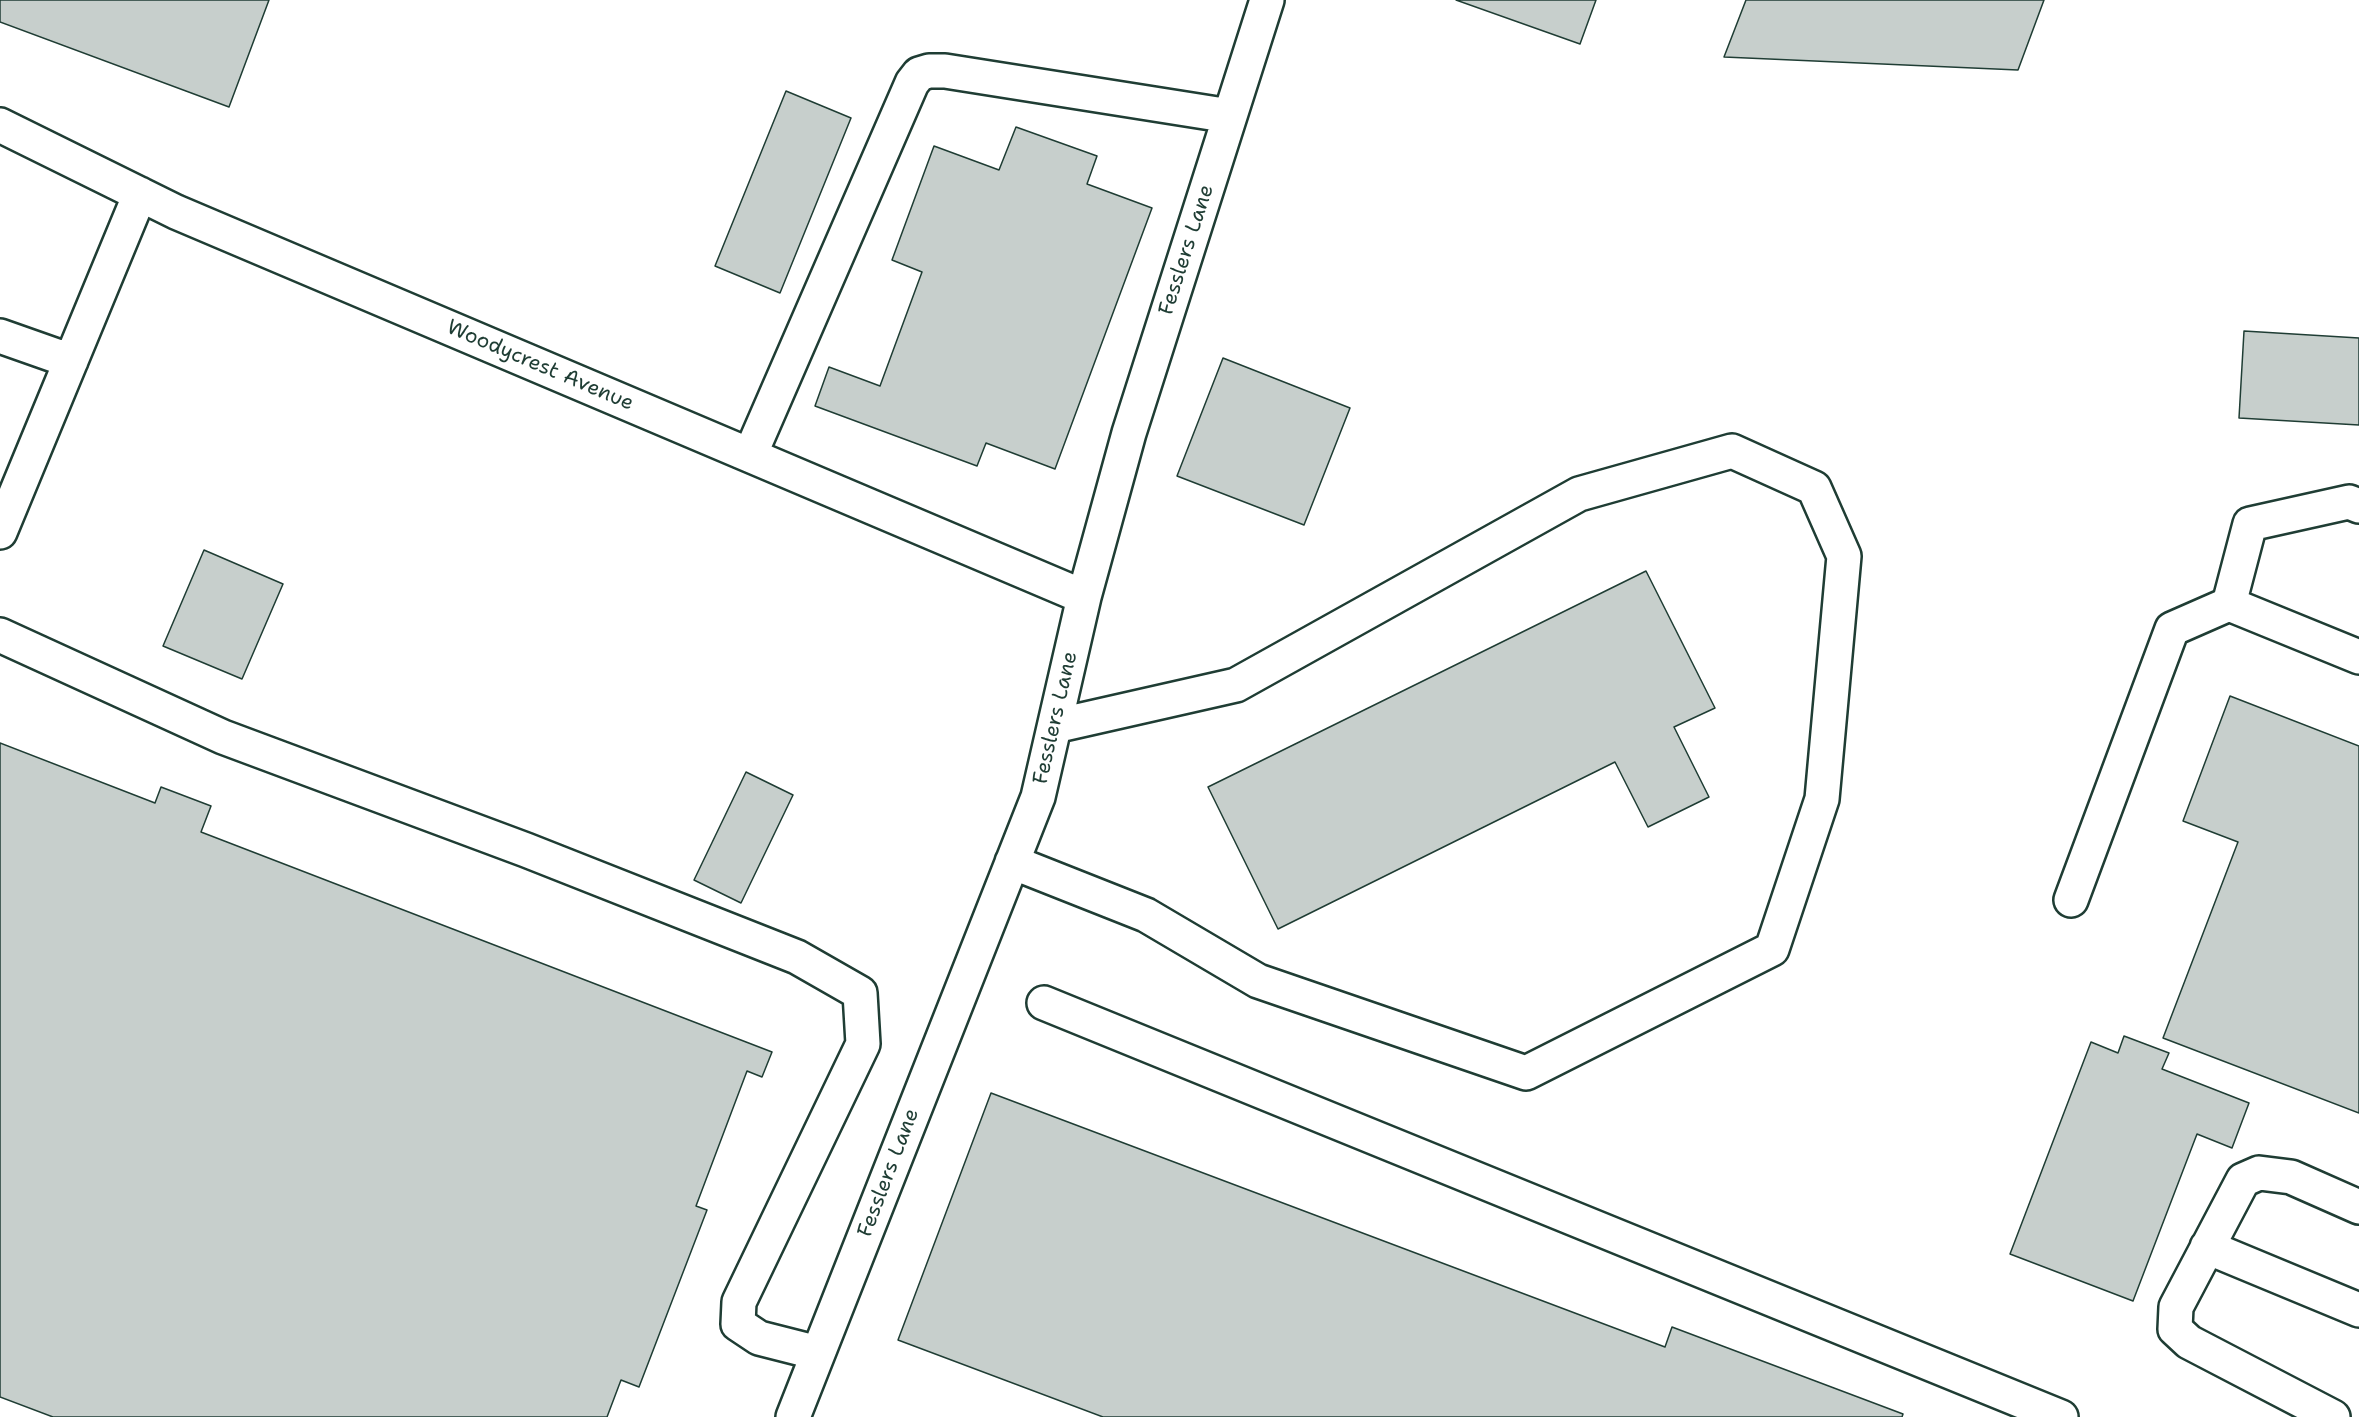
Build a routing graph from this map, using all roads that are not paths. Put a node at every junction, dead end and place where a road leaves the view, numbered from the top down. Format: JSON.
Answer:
{"nodes":[{"id":1,"x":1267,"y":0,"type":"edge"},
{"id":2,"x":1230,"y":116,"type":"junction"},
{"id":3,"x":0,"y":125,"type":"edge"},
{"id":4,"x":140,"y":194,"type":"junction"},
{"id":5,"x":0,"y":336,"type":"edge"},
{"id":6,"x":71,"y":361,"type":"junction"},
{"id":7,"x":750,"y":455,"type":"junction"},
{"id":8,"x":2359,"y":506,"type":"edge"},
{"id":9,"x":0,"y":532,"type":"edge"},
{"id":10,"x":1084,"y":597,"type":"junction"},
{"id":11,"x":2229,"y":604,"type":"junction"},
{"id":12,"x":0,"y":635,"type":"edge"},
{"id":13,"x":2359,"y":657,"type":"edge"},
{"id":14,"x":1055,"y":726,"type":"junction"},
{"id":15,"x":1012,"y":862,"type":"junction"},
{"id":16,"x":2071,"y":900,"type":"dead end"},
{"id":17,"x":1044,"y":1003,"type":"dead end"},
{"id":18,"x":2359,"y":1207,"type":"edge"},
{"id":19,"x":2207,"y":1247,"type":"junction"},
{"id":20,"x":2359,"y":1310,"type":"edge"},
{"id":21,"x":818,"y":1353,"type":"junction"},
{"id":22,"x":793,"y":1417,"type":"edge"},
{"id":23,"x":2061,"y":1417,"type":"edge"},
{"id":24,"x":2333,"y":1417,"type":"edge"}],
"edges":[{"from":1,"to":2,"type":"street","name":"Fesslers Lane"},
{"from":2,"to":7,"type":"street"},
{"from":2,"to":10,"type":"street","name":"Fesslers Lane"},
{"from":3,"to":4,"type":"street","name":"Woodycrest Avenue"},
{"from":4,"to":6,"type":"street"},
{"from":4,"to":7,"type":"street","name":"Woodycrest Avenue"},
{"from":5,"to":6,"type":"street"},
{"from":6,"to":9,"type":"street"},
{"from":7,"to":10,"type":"street","name":"Woodycrest Avenue"},
{"from":8,"to":11,"type":"street"},
{"from":10,"to":14,"type":"street","name":"Fesslers Lane"},
{"from":11,"to":13,"type":"street"},
{"from":11,"to":16,"type":"street"},
{"from":12,"to":21,"type":"street"},
{"from":14,"to":15,"type":"street","name":"Fesslers Lane"},
{"from":14,"to":15,"type":"street"},
{"from":15,"to":21,"type":"street","name":"Fesslers Lane"},
{"from":17,"to":23,"type":"street"},
{"from":18,"to":19,"type":"street"},
{"from":19,"to":20,"type":"street"},
{"from":19,"to":24,"type":"street"},
{"from":21,"to":22,"type":"street","name":"Fesslers Lane"}]}
